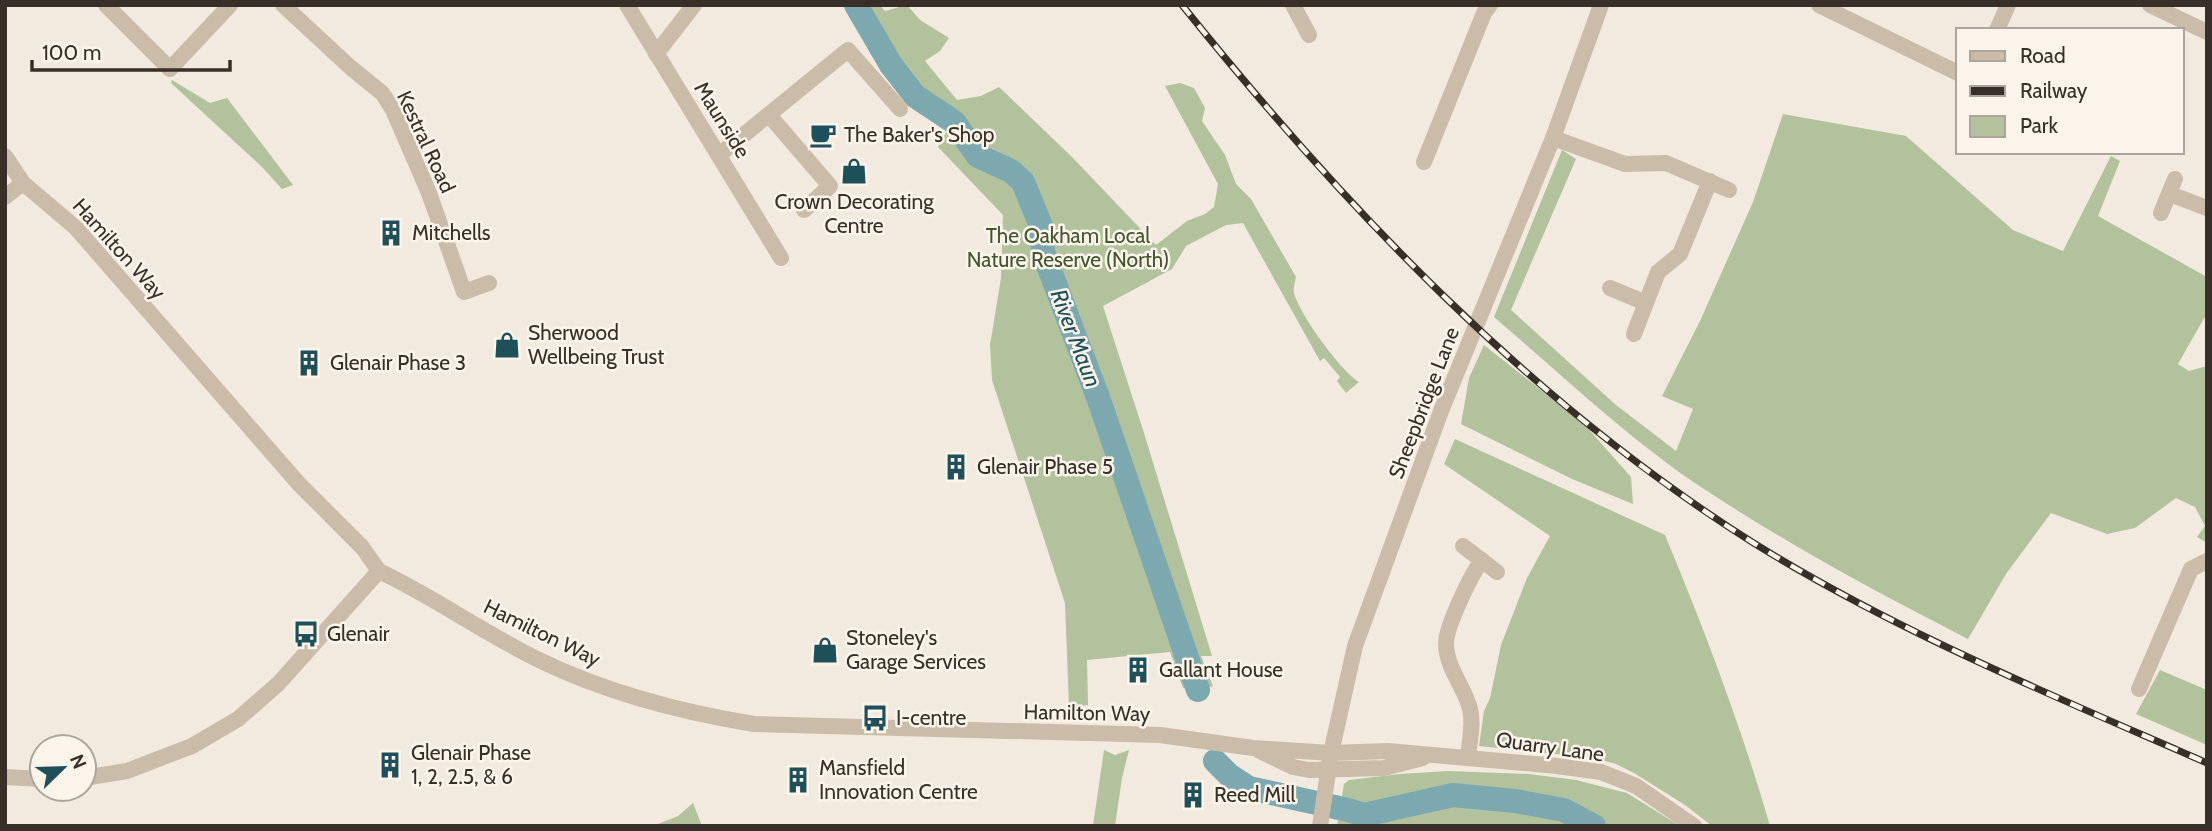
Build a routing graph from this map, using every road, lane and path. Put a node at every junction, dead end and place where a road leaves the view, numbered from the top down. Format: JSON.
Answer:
{"nodes":[{"id":1,"x":106,"y":5,"type":"edge"},
{"id":2,"x":230,"y":5,"type":"edge"},
{"id":3,"x":284,"y":5,"type":"edge"},
{"id":4,"x":627,"y":5,"type":"edge"},
{"id":5,"x":694,"y":5,"type":"edge"},
{"id":6,"x":1293,"y":5,"type":"edge"},
{"id":7,"x":1492,"y":5,"type":"edge"},
{"id":8,"x":1503,"y":5,"type":"edge"},
{"id":9,"x":1601,"y":5,"type":"edge"},
{"id":10,"x":1819,"y":5,"type":"edge"},
{"id":11,"x":2008,"y":5,"type":"edge"},
{"id":12,"x":2150,"y":5,"type":"edge"},
{"id":13,"x":1998,"y":28,"type":"edge"},
{"id":14,"x":2207,"y":32,"type":"edge"},
{"id":15,"x":1309,"y":35,"type":"dead end"},
{"id":16,"x":656,"y":54,"type":"junction"},
{"id":17,"x":1956,"y":72,"type":"edge"},
{"id":18,"x":900,"y":109,"type":"dead end"},
{"id":19,"x":769,"y":115,"type":"junction"},
{"id":20,"x":1553,"y":138,"type":"junction"},
{"id":21,"x":719,"y":155,"type":"junction"},
{"id":22,"x":5,"y":156,"type":"edge"},
{"id":23,"x":1424,"y":162,"type":"dead end"},
{"id":24,"x":1710,"y":181,"type":"junction"},
{"id":25,"x":23,"y":183,"type":"junction"},
{"id":26,"x":1729,"y":190,"type":"dead end"},
{"id":27,"x":5,"y":197,"type":"edge"},
{"id":28,"x":2207,"y":208,"type":"edge"},
{"id":29,"x":804,"y":209,"type":"dead end"},
{"id":30,"x":2161,"y":213,"type":"dead end"},
{"id":31,"x":780,"y":258,"type":"dead end"},
{"id":32,"x":489,"y":283,"type":"dead end"},
{"id":33,"x":1610,"y":288,"type":"dead end"},
{"id":34,"x":1646,"y":303,"type":"junction"},
{"id":35,"x":1634,"y":334,"type":"dead end"},
{"id":36,"x":1463,"y":546,"type":"dead end"},
{"id":37,"x":1482,"y":560,"type":"junction"},
{"id":38,"x":2207,"y":561,"type":"edge"},
{"id":39,"x":379,"y":572,"type":"junction"},
{"id":40,"x":1497,"y":572,"type":"dead end"},
{"id":41,"x":2139,"y":689,"type":"dead end"},
{"id":42,"x":1253,"y":748,"type":"junction"},
{"id":43,"x":1331,"y":753,"type":"junction"},
{"id":44,"x":1429,"y":756,"type":"junction"},
{"id":45,"x":1468,"y":758,"type":"junction"},
{"id":46,"x":1328,"y":770,"type":"junction"},
{"id":47,"x":98,"y":776,"type":"edge"},
{"id":48,"x":5,"y":777,"type":"edge"},
{"id":49,"x":28,"y":778,"type":"edge"},
{"id":50,"x":1321,"y":821,"type":"edge"},
{"id":51,"x":1694,"y":826,"type":"edge"}],
"edges":[{"from":1,"to":2,"type":"street"},
{"from":3,"to":32,"type":"street","name":"Kestral Road"},
{"from":4,"to":16,"type":"street","name":"Maunside"},
{"from":5,"to":16,"type":"street"},
{"from":6,"to":15,"type":"street"},
{"from":7,"to":8,"type":"street"},
{"from":7,"to":23,"type":"street"},
{"from":9,"to":20,"type":"street","name":"Sheepbridge Lane"},
{"from":10,"to":17,"type":"street"},
{"from":11,"to":13,"type":"street"},
{"from":12,"to":14,"type":"street"},
{"from":16,"to":21,"type":"street","name":"Maunside"},
{"from":18,"to":19,"type":"street"},
{"from":19,"to":21,"type":"street"},
{"from":19,"to":29,"type":"street"},
{"from":20,"to":24,"type":"street"},
{"from":20,"to":43,"type":"street","name":"Sheepbridge Lane"},
{"from":21,"to":31,"type":"street","name":"Maunside"},
{"from":22,"to":25,"type":"street","name":"Hamilton Way"},
{"from":24,"to":26,"type":"street"},
{"from":24,"to":34,"type":"street"},
{"from":25,"to":27,"type":"street"},
{"from":25,"to":39,"type":"street","name":"Hamilton Way"},
{"from":28,"to":30,"type":"street"},
{"from":33,"to":34,"type":"street"},
{"from":34,"to":35,"type":"street"},
{"from":36,"to":37,"type":"street"},
{"from":37,"to":40,"type":"street"},
{"from":37,"to":45,"type":"street"},
{"from":38,"to":41,"type":"street"},
{"from":39,"to":42,"type":"street","name":"Hamilton Way"},
{"from":39,"to":47,"type":"street"},
{"from":42,"to":43,"type":"street","name":"Hamilton Way"},
{"from":42,"to":46,"type":"street","name":"Hamilton Way"},
{"from":43,"to":44,"type":"street","name":"Quarry Lane"},
{"from":43,"to":46,"type":"street","name":"Sheepbridge Lane"},
{"from":44,"to":45,"type":"street","name":"Quarry Lane"},
{"from":44,"to":46,"type":"street","name":"Quarry Lane"},
{"from":45,"to":51,"type":"street","name":"Quarry Lane"},
{"from":46,"to":50,"type":"street","name":"Sheepbridge Lane"},
{"from":48,"to":49,"type":"street"}]}
